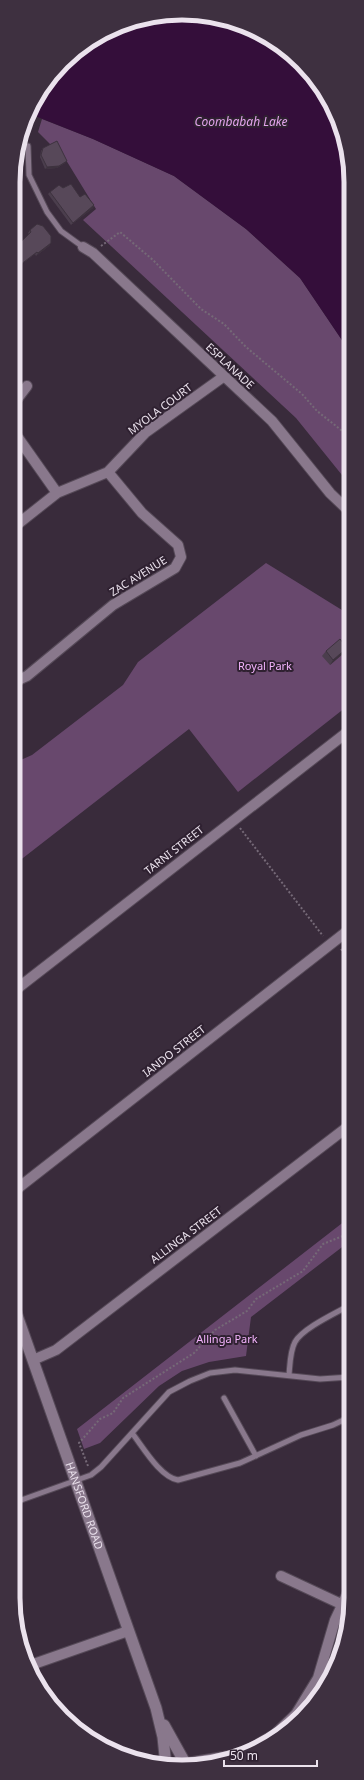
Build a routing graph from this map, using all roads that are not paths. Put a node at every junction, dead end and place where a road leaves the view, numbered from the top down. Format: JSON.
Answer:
{"nodes":[{"id":1,"x":28,"y":146,"type":"dead end"},
{"id":2,"x":83,"y":247,"type":"joint"},
{"id":3,"x":223,"y":377,"type":"junction"},
{"id":4,"x":27,"y":386,"type":"dead end"},
{"id":5,"x":20,"y":395,"type":"edge"},
{"id":6,"x":20,"y":441,"type":"edge"},
{"id":7,"x":108,"y":472,"type":"junction"},
{"id":8,"x":57,"y":493,"type":"junction"},
{"id":9,"x":344,"y":506,"type":"edge"},
{"id":10,"x":20,"y":522,"type":"edge"},
{"id":11,"x":20,"y":679,"type":"edge"},
{"id":12,"x":344,"y":735,"type":"edge"},
{"id":13,"x":344,"y":934,"type":"edge"},
{"id":14,"x":20,"y":986,"type":"edge"},
{"id":15,"x":344,"y":1130,"type":"edge"},
{"id":16,"x":20,"y":1187,"type":"edge"},
{"id":17,"x":344,"y":1309,"type":"edge"},
{"id":18,"x":20,"y":1324,"type":"edge"},
{"id":19,"x":33,"y":1360,"type":"junction"},
{"id":20,"x":288,"y":1375,"type":"junction"},
{"id":21,"x":344,"y":1377,"type":"edge"},
{"id":22,"x":224,"y":1398,"type":"dead end"},
{"id":23,"x":344,"y":1420,"type":"edge"},
{"id":24,"x":132,"y":1433,"type":"junction"},
{"id":25,"x":256,"y":1456,"type":"junction"},
{"id":26,"x":76,"y":1480,"type":"junction"},
{"id":27,"x":20,"y":1500,"type":"edge"},
{"id":28,"x":281,"y":1576,"type":"dead end"},
{"id":29,"x":344,"y":1599,"type":"edge"},
{"id":30,"x":341,"y":1604,"type":"junction"},
{"id":31,"x":128,"y":1631,"type":"junction"},
{"id":32,"x":34,"y":1664,"type":"edge"},
{"id":33,"x":303,"y":1706,"type":"edge"},
{"id":34,"x":156,"y":1708,"type":"junction"},
{"id":35,"x":167,"y":1760,"type":"edge"},
{"id":36,"x":185,"y":1760,"type":"edge"}],
"edges":[{"from":1,"to":2,"type":"lane"},
{"from":2,"to":3,"type":"street","name":"ESPLANADE"},
{"from":3,"to":7,"type":"street","name":"MYOLA COURT"},
{"from":3,"to":9,"type":"street","name":"ESPLANADE"},
{"from":4,"to":5,"type":"street"},
{"from":6,"to":8,"type":"street"},
{"from":7,"to":8,"type":"street","name":"MYOLA COURT"},
{"from":7,"to":11,"type":"street","name":"ZAC AVENUE"},
{"from":8,"to":10,"type":"street","name":"MYOLA COURT"},
{"from":12,"to":14,"type":"street","name":"TARNI STREET"},
{"from":13,"to":16,"type":"street","name":"IANDO STREET"},
{"from":15,"to":19,"type":"street","name":"ALLINGA STREET"},
{"from":17,"to":20,"type":"lane"},
{"from":18,"to":19,"type":"street","name":"HANSFORD ROAD"},
{"from":19,"to":26,"type":"street","name":"HANSFORD ROAD"},
{"from":20,"to":21,"type":"lane"},
{"from":20,"to":24,"type":"lane"},
{"from":22,"to":25,"type":"lane"},
{"from":23,"to":25,"type":"lane"},
{"from":24,"to":25,"type":"lane"},
{"from":24,"to":26,"type":"lane"},
{"from":26,"to":27,"type":"lane"},
{"from":26,"to":31,"type":"street","name":"HANSFORD ROAD"},
{"from":28,"to":30,"type":"street"},
{"from":29,"to":30,"type":"street"},
{"from":30,"to":33,"type":"street"},
{"from":31,"to":32,"type":"street"},
{"from":31,"to":34,"type":"street","name":"HANSFORD ROAD"},
{"from":34,"to":35,"type":"street","name":"HANSFORD ROAD"},
{"from":34,"to":36,"type":"street","name":"HANSFORD ROAD"}]}
